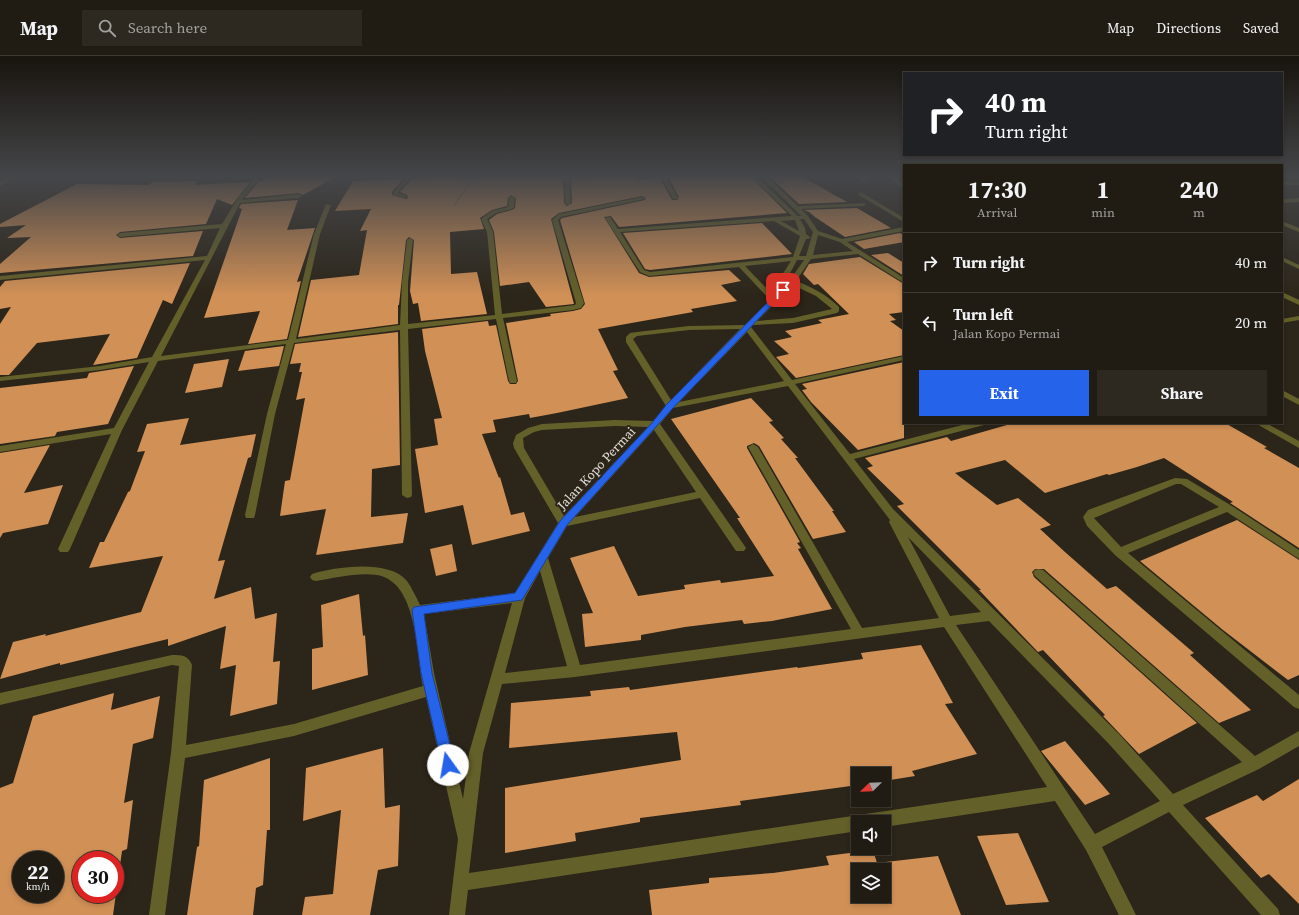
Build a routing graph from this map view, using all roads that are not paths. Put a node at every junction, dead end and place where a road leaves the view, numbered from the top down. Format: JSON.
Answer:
{"nodes":[{"id":1,"x":230,"y":215,"type":"edge"},
{"id":2,"x":324,"y":215,"type":"edge"},
{"id":3,"x":490,"y":215,"type":"edge"},
{"id":4,"x":563,"y":215,"type":"edge"},
{"id":5,"x":793,"y":215,"type":"edge"},
{"id":6,"x":806,"y":217,"type":"joint"},
{"id":7,"x":608,"y":218,"type":"dead end"},
{"id":8,"x":796,"y":218,"type":"junction"},
{"id":9,"x":774,"y":219,"type":"junction"},
{"id":10,"x":1283,"y":224,"type":"edge"},
{"id":11,"x":224,"y":226,"type":"junction"},
{"id":12,"x":903,"y":229,"type":"edge"},
{"id":13,"x":1299,"y":230,"type":"edge"},
{"id":14,"x":616,"y":231,"type":"junction"},
{"id":15,"x":816,"y":232,"type":"junction"},
{"id":16,"x":120,"y":235,"type":"dead end"},
{"id":17,"x":804,"y":236,"type":"junction"},
{"id":18,"x":410,"y":240,"type":"dead end"},
{"id":19,"x":815,"y":241,"type":"junction"},
{"id":20,"x":842,"y":241,"type":"junction"},
{"id":21,"x":859,"y":252,"type":"junction"},
{"id":22,"x":209,"y":258,"type":"junction"},
{"id":23,"x":808,"y":258,"type":"junction"},
{"id":24,"x":795,"y":259,"type":"junction"},
{"id":25,"x":1283,"y":259,"type":"edge"},
{"id":26,"x":740,"y":264,"type":"junction"},
{"id":27,"x":1299,"y":267,"type":"edge"},
{"id":28,"x":0,"y":278,"type":"edge"},
{"id":29,"x":903,"y":280,"type":"edge"},
{"id":30,"x":794,"y":282,"type":"junction"},
{"id":31,"x":783,"y":285,"type":"junction"},
{"id":32,"x":1283,"y":295,"type":"edge"},
{"id":33,"x":774,"y":300,"type":"junction"},
{"id":34,"x":1299,"y":303,"type":"edge"},
{"id":35,"x":499,"y":316,"type":"junction"},
{"id":36,"x":1299,"y":318,"type":"edge"},
{"id":37,"x":1283,"y":320,"type":"edge"},
{"id":38,"x":749,"y":325,"type":"junction"},
{"id":39,"x":404,"y":327,"type":"junction"},
{"id":40,"x":291,"y":342,"type":"junction"},
{"id":41,"x":903,"y":358,"type":"edge"},
{"id":42,"x":156,"y":359,"type":"junction"},
{"id":43,"x":0,"y":379,"type":"edge"},
{"id":44,"x":513,"y":381,"type":"dead end"},
{"id":45,"x":789,"y":383,"type":"junction"},
{"id":46,"x":1283,"y":394,"type":"edge"},
{"id":47,"x":1299,"y":402,"type":"edge"},
{"id":48,"x":670,"y":406,"type":"junction"},
{"id":49,"x":655,"y":424,"type":"junction"},
{"id":50,"x":977,"y":424,"type":"edge"},
{"id":51,"x":1261,"y":424,"type":"edge"},
{"id":52,"x":117,"y":430,"type":"junction"},
{"id":53,"x":1299,"y":445,"type":"edge"},
{"id":54,"x":753,"y":447,"type":"dead end"},
{"id":55,"x":0,"y":449,"type":"edge"},
{"id":56,"x":847,"y":458,"type":"junction"},
{"id":57,"x":703,"y":494,"type":"junction"},
{"id":58,"x":407,"y":495,"type":"dead end"},
{"id":59,"x":1228,"y":508,"type":"junction"},
{"id":60,"x":888,"y":512,"type":"junction"},
{"id":61,"x":250,"y":515,"type":"dead end"},
{"id":62,"x":563,"y":523,"type":"junction"},
{"id":63,"x":64,"y":548,"type":"dead end"},
{"id":64,"x":740,"y":548,"type":"dead end"},
{"id":65,"x":1120,"y":552,"type":"junction"},
{"id":66,"x":1299,"y":555,"type":"edge"},
{"id":67,"x":542,"y":558,"type":"junction"},
{"id":68,"x":1039,"y":573,"type":"dead end"},
{"id":69,"x":316,"y":577,"type":"dead end"},
{"id":70,"x":519,"y":597,"type":"junction"},
{"id":71,"x":418,"y":610,"type":"junction"},
{"id":72,"x":991,"y":616,"type":"junction"},
{"id":73,"x":947,"y":622,"type":"junction"},
{"id":74,"x":859,"y":633,"type":"junction"},
{"id":75,"x":575,"y":671,"type":"junction"},
{"id":76,"x":497,"y":680,"type":"junction"},
{"id":77,"x":431,"y":690,"type":"junction"},
{"id":78,"x":1,"y":701,"type":"edge"},
{"id":79,"x":1299,"y":703,"type":"edge"},
{"id":80,"x":1299,"y":738,"type":"edge"},
{"id":81,"x":178,"y":753,"type":"junction"},
{"id":82,"x":1254,"y":764,"type":"junction"},
{"id":83,"x":1059,"y":793,"type":"junction"},
{"id":84,"x":1171,"y":803,"type":"junction"},
{"id":85,"x":891,"y":818,"type":"edge"},
{"id":86,"x":851,"y":824,"type":"edge"},
{"id":87,"x":465,"y":840,"type":"junction"},
{"id":88,"x":1092,"y":844,"type":"junction"},
{"id":89,"x":460,"y":883,"type":"junction"},
{"id":90,"x":157,"y":915,"type":"edge"},
{"id":91,"x":457,"y":915,"type":"edge"},
{"id":92,"x":1128,"y":915,"type":"edge"},
{"id":93,"x":1272,"y":915,"type":"edge"}],
"edges":[{"from":1,"to":11,"type":"street"},
{"from":2,"to":40,"type":"street"},
{"from":3,"to":35,"type":"street"},
{"from":4,"to":35,"type":"street"},
{"from":5,"to":8,"type":"street"},
{"from":6,"to":8,"type":"street"},
{"from":6,"to":15,"type":"street"},
{"from":7,"to":14,"type":"street"},
{"from":8,"to":9,"type":"street"},
{"from":8,"to":17,"type":"street"},
{"from":9,"to":14,"type":"street"},
{"from":9,"to":17,"type":"street"},
{"from":10,"to":13,"type":"street"},
{"from":11,"to":16,"type":"street"},
{"from":11,"to":22,"type":"street"},
{"from":12,"to":20,"type":"street"},
{"from":14,"to":26,"type":"street"},
{"from":15,"to":19,"type":"street"},
{"from":15,"to":20,"type":"street"},
{"from":17,"to":19,"type":"street"},
{"from":17,"to":24,"type":"street","name":"Jalan Kopo Permai"},
{"from":18,"to":39,"type":"street"},
{"from":19,"to":23,"type":"street"},
{"from":20,"to":21,"type":"street"},
{"from":21,"to":23,"type":"street"},
{"from":21,"to":29,"type":"street"},
{"from":22,"to":28,"type":"street"},
{"from":22,"to":42,"type":"street"},
{"from":23,"to":24,"type":"street"},
{"from":23,"to":30,"type":"street"},
{"from":24,"to":26,"type":"street"},
{"from":24,"to":31,"type":"street","name":"Jalan Kopo Permai"},
{"from":25,"to":27,"type":"street"},
{"from":26,"to":33,"type":"street"},
{"from":30,"to":31,"type":"street"},
{"from":30,"to":38,"type":"street"},
{"from":31,"to":33,"type":"street","name":"Jalan Kopo Permai"},
{"from":32,"to":34,"type":"street"},
{"from":33,"to":38,"type":"street","name":"Jalan Kopo Permai"},
{"from":35,"to":39,"type":"street"},
{"from":35,"to":44,"type":"street"},
{"from":36,"to":37,"type":"street"},
{"from":38,"to":45,"type":"street"},
{"from":38,"to":48,"type":"street","name":"Jalan Kopo Permai"},
{"from":38,"to":48,"type":"street"},
{"from":39,"to":40,"type":"street"},
{"from":39,"to":58,"type":"street"},
{"from":40,"to":42,"type":"street"},
{"from":40,"to":61,"type":"street"},
{"from":41,"to":45,"type":"street"},
{"from":42,"to":43,"type":"street"},
{"from":42,"to":52,"type":"street"},
{"from":45,"to":48,"type":"street"},
{"from":45,"to":56,"type":"street"},
{"from":46,"to":47,"type":"street"},
{"from":48,"to":49,"type":"street","name":"Jalan Kopo Permai"},
{"from":49,"to":57,"type":"street"},
{"from":49,"to":62,"type":"street","name":"Jalan Kopo Permai"},
{"from":49,"to":62,"type":"street"},
{"from":50,"to":56,"type":"street"},
{"from":51,"to":53,"type":"street"},
{"from":52,"to":55,"type":"street"},
{"from":52,"to":63,"type":"street"},
{"from":54,"to":74,"type":"street"},
{"from":56,"to":60,"type":"street"},
{"from":57,"to":62,"type":"street"},
{"from":57,"to":64,"type":"street"},
{"from":59,"to":65,"type":"street"},
{"from":59,"to":65,"type":"street"},
{"from":59,"to":66,"type":"street"},
{"from":60,"to":72,"type":"street"},
{"from":60,"to":73,"type":"street"},
{"from":62,"to":67,"type":"street","name":"Jalan Kopo Permai"},
{"from":65,"to":79,"type":"street"},
{"from":67,"to":70,"type":"street","name":"Jalan Kopo Permai"},
{"from":67,"to":75,"type":"street"},
{"from":68,"to":82,"type":"street"},
{"from":69,"to":71,"type":"street"},
{"from":70,"to":71,"type":"street"},
{"from":70,"to":76,"type":"street","name":"Jalan Kopo Permai"},
{"from":71,"to":77,"type":"street"},
{"from":72,"to":73,"type":"street"},
{"from":72,"to":84,"type":"street"},
{"from":73,"to":74,"type":"street"},
{"from":73,"to":83,"type":"street"},
{"from":74,"to":75,"type":"street"},
{"from":75,"to":76,"type":"street"},
{"from":76,"to":87,"type":"street","name":"Jalan Kopo Permai"},
{"from":77,"to":81,"type":"street"},
{"from":77,"to":87,"type":"street"},
{"from":78,"to":81,"type":"street"},
{"from":80,"to":82,"type":"street"},
{"from":81,"to":90,"type":"street"},
{"from":82,"to":84,"type":"street"},
{"from":83,"to":85,"type":"street"},
{"from":83,"to":88,"type":"street"},
{"from":84,"to":88,"type":"street"},
{"from":84,"to":93,"type":"street"},
{"from":86,"to":89,"type":"street"},
{"from":87,"to":89,"type":"street","name":"Jalan Kopo Permai"},
{"from":88,"to":92,"type":"street"},
{"from":89,"to":91,"type":"street","name":"Jalan Kopo Permai"}]}
